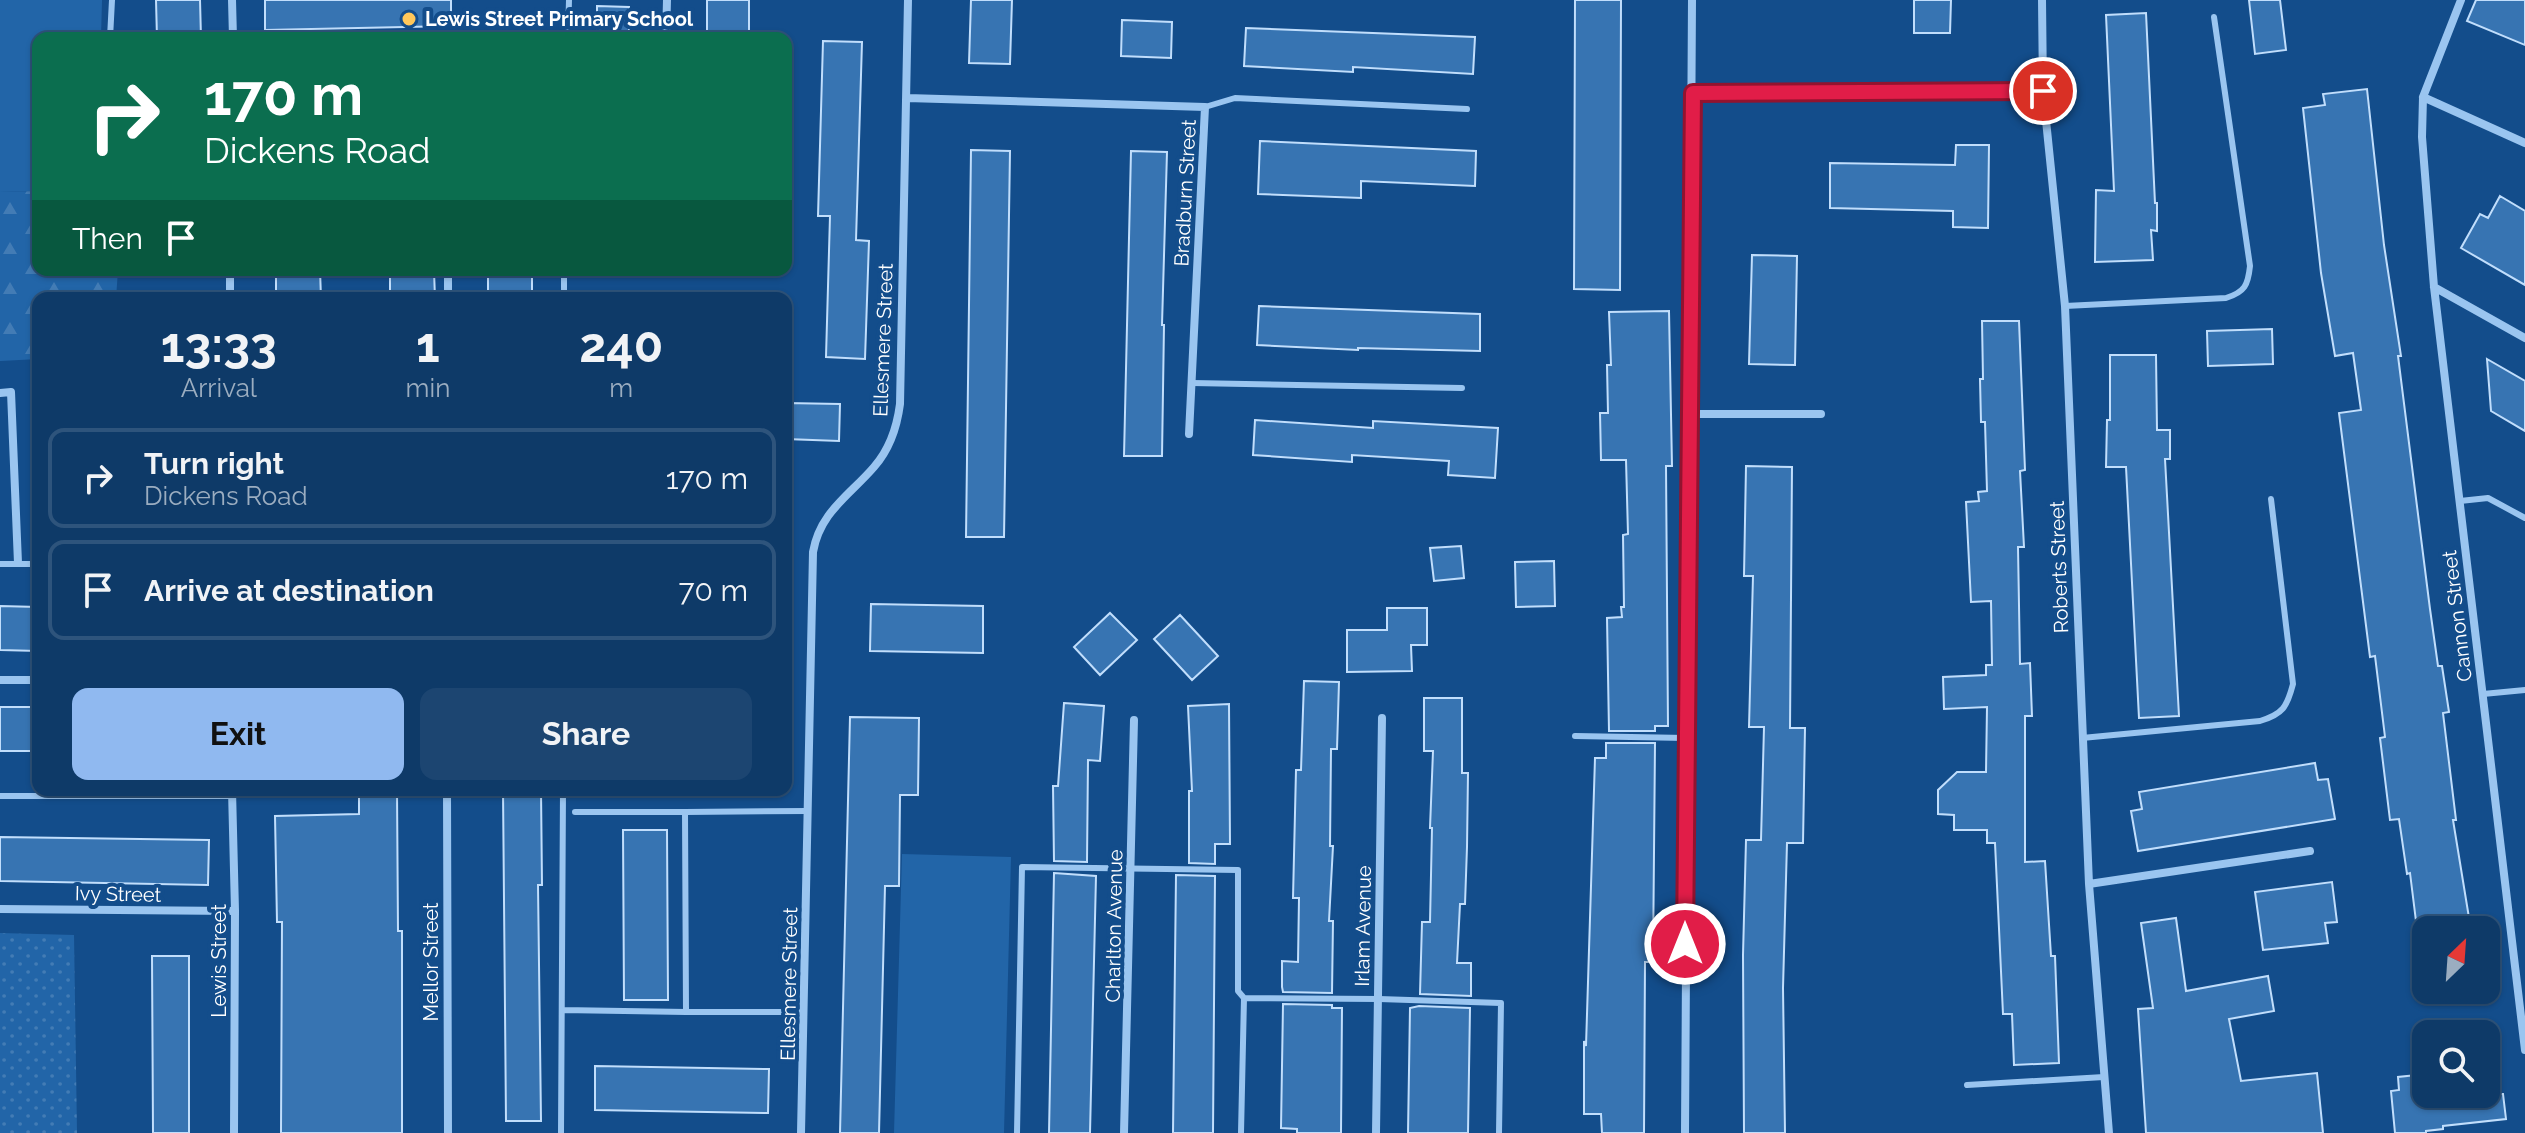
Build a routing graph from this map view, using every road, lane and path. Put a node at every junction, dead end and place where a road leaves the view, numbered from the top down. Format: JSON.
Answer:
{"nodes":[{"id":1,"x":112,"y":0,"type":"edge"},
{"id":2,"x":232,"y":0,"type":"edge"},
{"id":3,"x":569,"y":0,"type":"edge"},
{"id":4,"x":667,"y":0,"type":"edge"},
{"id":5,"x":908,"y":0,"type":"edge"},
{"id":6,"x":1692,"y":0,"type":"edge"},
{"id":7,"x":2042,"y":0,"type":"edge"},
{"id":8,"x":2461,"y":0,"type":"edge"},
{"id":9,"x":2214,"y":17,"type":"dead end"},
{"id":10,"x":110,"y":32,"type":"edge"},
{"id":11,"x":233,"y":32,"type":"edge"},
{"id":12,"x":568,"y":32,"type":"edge"},
{"id":13,"x":666,"y":32,"type":"edge"},
{"id":14,"x":2043,"y":91,"type":"junction"},
{"id":15,"x":1693,"y":93,"type":"junction"},
{"id":16,"x":2423,"y":97,"type":"junction"},
{"id":17,"x":907,"y":98,"type":"junction"},
{"id":18,"x":1205,"y":107,"type":"junction"},
{"id":19,"x":1467,"y":109,"type":"dead end"},
{"id":20,"x":2525,"y":143,"type":"edge"},
{"id":21,"x":2434,"y":287,"type":"junction"},
{"id":22,"x":2065,"y":306,"type":"junction"},
{"id":23,"x":2525,"y":338,"type":"edge"},
{"id":24,"x":1192,"y":383,"type":"junction"},
{"id":25,"x":1462,"y":388,"type":"dead end"},
{"id":26,"x":0,"y":393,"type":"edge"},
{"id":27,"x":1691,"y":414,"type":"junction"},
{"id":28,"x":1821,"y":414,"type":"dead end"},
{"id":29,"x":1189,"y":434,"type":"dead end"},
{"id":30,"x":2271,"y":499,"type":"dead end"},
{"id":31,"x":2460,"y":501,"type":"junction"},
{"id":32,"x":2525,"y":518,"type":"edge"},
{"id":33,"x":18,"y":563,"type":"junction"},
{"id":34,"x":0,"y":564,"type":"edge"},
{"id":35,"x":32,"y":564,"type":"edge"},
{"id":36,"x":0,"y":680,"type":"edge"},
{"id":37,"x":32,"y":680,"type":"edge"},
{"id":38,"x":2525,"y":690,"type":"edge"},
{"id":39,"x":2483,"y":694,"type":"junction"},
{"id":40,"x":1382,"y":718,"type":"dead end"},
{"id":41,"x":1134,"y":720,"type":"dead end"},
{"id":42,"x":1575,"y":736,"type":"dead end"},
{"id":43,"x":1686,"y":738,"type":"junction"},
{"id":44,"x":2082,"y":738,"type":"junction"},
{"id":45,"x":0,"y":796,"type":"edge"},
{"id":46,"x":32,"y":796,"type":"edge"},
{"id":47,"x":232,"y":796,"type":"edge"},
{"id":48,"x":447,"y":796,"type":"edge"},
{"id":49,"x":563,"y":796,"type":"edge"},
{"id":50,"x":808,"y":811,"type":"junction"},
{"id":51,"x":575,"y":812,"type":"dead end"},
{"id":52,"x":685,"y":812,"type":"junction"},
{"id":53,"x":2310,"y":851,"type":"dead end"},
{"id":54,"x":1131,"y":869,"type":"junction"},
{"id":55,"x":2089,"y":884,"type":"junction"},
{"id":56,"x":0,"y":909,"type":"edge"},
{"id":57,"x":235,"y":911,"type":"junction"},
{"id":58,"x":2521,"y":978,"type":"edge"},
{"id":59,"x":1244,"y":998,"type":"junction"},
{"id":60,"x":1379,"y":999,"type":"junction"},
{"id":61,"x":562,"y":1010,"type":"junction"},
{"id":62,"x":686,"y":1012,"type":"junction"},
{"id":63,"x":804,"y":1012,"type":"junction"},
{"id":64,"x":2525,"y":1050,"type":"edge"},
{"id":65,"x":2104,"y":1077,"type":"junction"},
{"id":66,"x":1967,"y":1085,"type":"dead end"},
{"id":67,"x":234,"y":1133,"type":"edge"},
{"id":68,"x":448,"y":1133,"type":"edge"},
{"id":69,"x":561,"y":1133,"type":"edge"},
{"id":70,"x":801,"y":1133,"type":"edge"},
{"id":71,"x":1017,"y":1133,"type":"edge"},
{"id":72,"x":1124,"y":1133,"type":"edge"},
{"id":73,"x":1241,"y":1133,"type":"edge"},
{"id":74,"x":1376,"y":1133,"type":"edge"},
{"id":75,"x":1499,"y":1133,"type":"edge"},
{"id":76,"x":1685,"y":1133,"type":"edge"},
{"id":77,"x":2109,"y":1133,"type":"edge"}],
"edges":[{"from":1,"to":10,"type":"lane"},
{"from":2,"to":11,"type":"street"},
{"from":3,"to":12,"type":"lane"},
{"from":4,"to":13,"type":"street"},
{"from":5,"to":17,"type":"street","name":"Ellesmere Street"},
{"from":6,"to":15,"type":"street"},
{"from":7,"to":14,"type":"street","name":"Roberts Street"},
{"from":8,"to":16,"type":"street","name":"Cannon Street"},
{"from":9,"to":22,"type":"lane"},
{"from":14,"to":15,"type":"street"},
{"from":14,"to":22,"type":"street","name":"Roberts Street"},
{"from":15,"to":27,"type":"street"},
{"from":16,"to":20,"type":"street"},
{"from":16,"to":21,"type":"street","name":"Cannon Street"},
{"from":17,"to":18,"type":"street","name":"Bradburn Street"},
{"from":17,"to":50,"type":"street","name":"Ellesmere Street"},
{"from":18,"to":19,"type":"lane"},
{"from":18,"to":24,"type":"street","name":"Bradburn Street"},
{"from":21,"to":23,"type":"street"},
{"from":21,"to":31,"type":"street","name":"Cannon Street"},
{"from":22,"to":44,"type":"street","name":"Roberts Street"},
{"from":24,"to":25,"type":"lane"},
{"from":24,"to":29,"type":"street","name":"Bradburn Street"},
{"from":26,"to":33,"type":"street"},
{"from":27,"to":28,"type":"street"},
{"from":27,"to":43,"type":"street"},
{"from":30,"to":44,"type":"lane"},
{"from":31,"to":32,"type":"lane"},
{"from":31,"to":39,"type":"street","name":"Cannon Street"},
{"from":33,"to":34,"type":"lane"},
{"from":33,"to":35,"type":"lane"},
{"from":36,"to":37,"type":"street"},
{"from":38,"to":39,"type":"lane"},
{"from":39,"to":58,"type":"street","name":"Cannon Street"},
{"from":40,"to":60,"type":"street","name":"Irlam Avenue"},
{"from":41,"to":54,"type":"street","name":"Charlton Avenue"},
{"from":42,"to":43,"type":"lane"},
{"from":43,"to":76,"type":"street"},
{"from":44,"to":55,"type":"street","name":"Roberts Street"},
{"from":45,"to":46,"type":"lane"},
{"from":47,"to":57,"type":"street","name":"Lewis Street"},
{"from":48,"to":68,"type":"street","name":"Mellor Street"},
{"from":49,"to":61,"type":"lane"},
{"from":50,"to":52,"type":"lane"},
{"from":50,"to":63,"type":"street","name":"Ellesmere Street"},
{"from":51,"to":52,"type":"lane"},
{"from":52,"to":62,"type":"lane"},
{"from":53,"to":55,"type":"street"},
{"from":54,"to":59,"type":"lane"},
{"from":54,"to":71,"type":"lane"},
{"from":54,"to":72,"type":"street","name":"Charlton Avenue"},
{"from":55,"to":65,"type":"street","name":"Roberts Street"},
{"from":56,"to":57,"type":"street","name":"Ivy Street"},
{"from":57,"to":67,"type":"street","name":"Lewis Street"},
{"from":58,"to":64,"type":"street","name":"Cannon Street"},
{"from":59,"to":60,"type":"lane"},
{"from":59,"to":73,"type":"lane"},
{"from":60,"to":74,"type":"street","name":"Irlam Avenue"},
{"from":60,"to":75,"type":"lane"},
{"from":61,"to":62,"type":"lane"},
{"from":61,"to":69,"type":"lane"},
{"from":62,"to":63,"type":"lane"},
{"from":63,"to":70,"type":"street","name":"Ellesmere Street"},
{"from":65,"to":66,"type":"lane"},
{"from":65,"to":77,"type":"street","name":"Roberts Street"}]}
